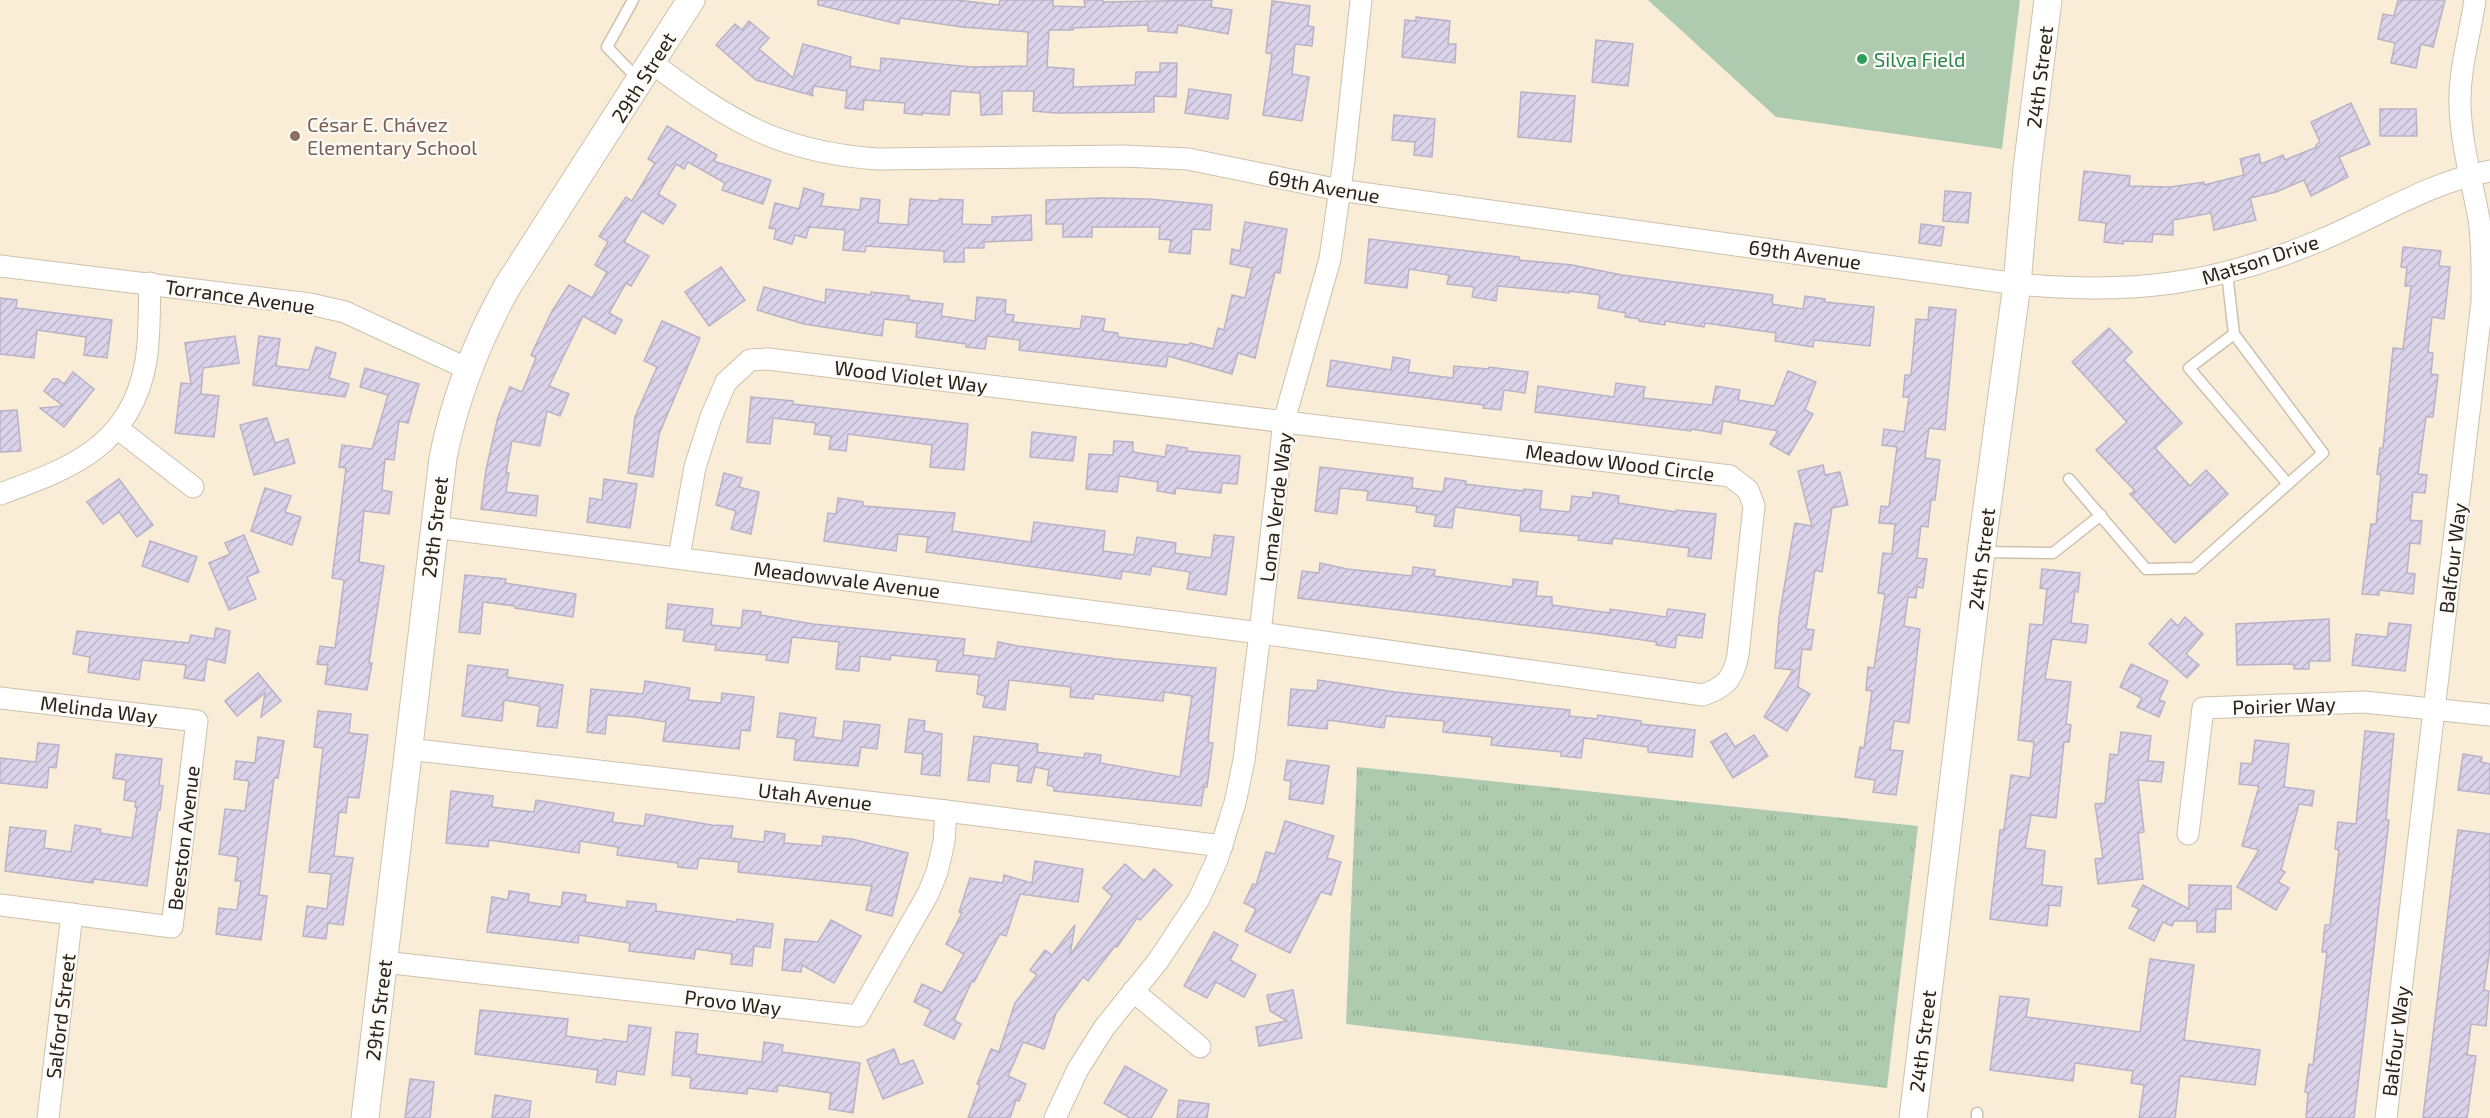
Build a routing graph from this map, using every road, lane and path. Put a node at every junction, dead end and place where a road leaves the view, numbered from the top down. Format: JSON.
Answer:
{"nodes":[{"id":1,"x":633,"y":0,"type":"edge"},
{"id":2,"x":691,"y":0,"type":"edge"},
{"id":3,"x":1361,"y":0,"type":"edge"},
{"id":4,"x":2048,"y":0,"type":"edge"},
{"id":5,"x":2475,"y":0,"type":"edge"},
{"id":6,"x":646,"y":72,"type":"junction"},
{"id":7,"x":2480,"y":173,"type":"edge"},
{"id":8,"x":1339,"y":190,"type":"junction"},
{"id":9,"x":0,"y":266,"type":"edge"},
{"id":10,"x":2227,"y":273,"type":"junction"},
{"id":11,"x":150,"y":283,"type":"junction"},
{"id":12,"x":2017,"y":284,"type":"junction"},
{"id":13,"x":2234,"y":334,"type":"junction"},
{"id":14,"x":468,"y":369,"type":"junction"},
{"id":15,"x":1284,"y":421,"type":"junction"},
{"id":16,"x":117,"y":428,"type":"junction"},
{"id":17,"x":2069,"y":479,"type":"dead end"},
{"id":18,"x":2288,"y":484,"type":"junction"},
{"id":19,"x":194,"y":487,"type":"dead end"},
{"id":20,"x":0,"y":494,"type":"edge"},
{"id":21,"x":2101,"y":515,"type":"junction"},
{"id":22,"x":434,"y":527,"type":"junction"},
{"id":23,"x":1982,"y":552,"type":"junction"},
{"id":24,"x":679,"y":557,"type":"junction"},
{"id":25,"x":1260,"y":633,"type":"junction"},
{"id":26,"x":0,"y":698,"type":"edge"},
{"id":27,"x":2434,"y":708,"type":"junction"},
{"id":28,"x":2490,"y":715,"type":"edge"},
{"id":29,"x":197,"y":721,"type":"joint"},
{"id":30,"x":408,"y":749,"type":"junction"},
{"id":31,"x":946,"y":811,"type":"junction"},
{"id":32,"x":2188,"y":834,"type":"dead end"},
{"id":33,"x":1222,"y":846,"type":"junction"},
{"id":34,"x":0,"y":905,"type":"edge"},
{"id":35,"x":72,"y":914,"type":"junction"},
{"id":36,"x":384,"y":962,"type":"junction"},
{"id":37,"x":1133,"y":991,"type":"junction"},
{"id":38,"x":1200,"y":1047,"type":"dead end"},
{"id":39,"x":48,"y":1118,"type":"edge"},
{"id":40,"x":365,"y":1118,"type":"edge"},
{"id":41,"x":1055,"y":1118,"type":"edge"},
{"id":42,"x":1912,"y":1118,"type":"edge"},
{"id":43,"x":2386,"y":1118,"type":"edge"}],
"edges":[{"from":1,"to":6,"type":"lane"},
{"from":2,"to":6,"type":"street","name":"29th Street"},
{"from":3,"to":8,"type":"street","name":"Loma Verde Way"},
{"from":4,"to":12,"type":"street","name":"24th Street"},
{"from":5,"to":7,"type":"street","name":"Balfour Way"},
{"from":6,"to":8,"type":"street","name":"69th Avenue"},
{"from":6,"to":14,"type":"street","name":"29th Street"},
{"from":7,"to":10,"type":"street","name":"Matson Drive"},
{"from":7,"to":27,"type":"street","name":"Balfour Way"},
{"from":8,"to":12,"type":"street","name":"69th Avenue"},
{"from":8,"to":15,"type":"street","name":"Loma Verde Way"},
{"from":9,"to":11,"type":"street","name":"Torrance Avenue"},
{"from":10,"to":12,"type":"street","name":"Matson Drive"},
{"from":10,"to":13,"type":"lane"},
{"from":11,"to":14,"type":"street","name":"Torrance Avenue"},
{"from":11,"to":16,"type":"street"},
{"from":12,"to":23,"type":"street","name":"24th Street"},
{"from":13,"to":18,"type":"lane"},
{"from":13,"to":18,"type":"lane"},
{"from":14,"to":22,"type":"street","name":"29th Street"},
{"from":15,"to":24,"type":"street","name":"Wood Violet Way"},
{"from":15,"to":25,"type":"street","name":"Loma Verde Way"},
{"from":15,"to":25,"type":"street","name":"Meadow Wood Circle"},
{"from":16,"to":19,"type":"street"},
{"from":16,"to":20,"type":"street"},
{"from":17,"to":21,"type":"lane"},
{"from":18,"to":21,"type":"lane"},
{"from":21,"to":23,"type":"lane"},
{"from":22,"to":24,"type":"street","name":"Meadowvale Avenue"},
{"from":22,"to":30,"type":"street","name":"29th Street"},
{"from":23,"to":42,"type":"street","name":"24th Street"},
{"from":24,"to":25,"type":"street","name":"Meadowvale Avenue"},
{"from":25,"to":33,"type":"street","name":"Loma Verde Way"},
{"from":26,"to":29,"type":"street","name":"Melinda Way"},
{"from":27,"to":28,"type":"street","name":"Poirier Way"},
{"from":27,"to":32,"type":"street","name":"Poirier Way"},
{"from":27,"to":43,"type":"street","name":"Balfour Way"},
{"from":29,"to":35,"type":"street","name":"Beeston Avenue"},
{"from":30,"to":31,"type":"street","name":"Utah Avenue"},
{"from":30,"to":36,"type":"street","name":"29th Street"},
{"from":31,"to":33,"type":"street","name":"Utah Avenue"},
{"from":31,"to":36,"type":"street","name":"Provo Way"},
{"from":33,"to":37,"type":"street","name":"Loma Verde Way"},
{"from":34,"to":35,"type":"street","name":"Beeston Avenue"},
{"from":35,"to":39,"type":"street","name":"Salford Street"},
{"from":36,"to":40,"type":"street","name":"29th Street"},
{"from":37,"to":38,"type":"street"},
{"from":37,"to":41,"type":"street","name":"Loma Verde Way"}]}
